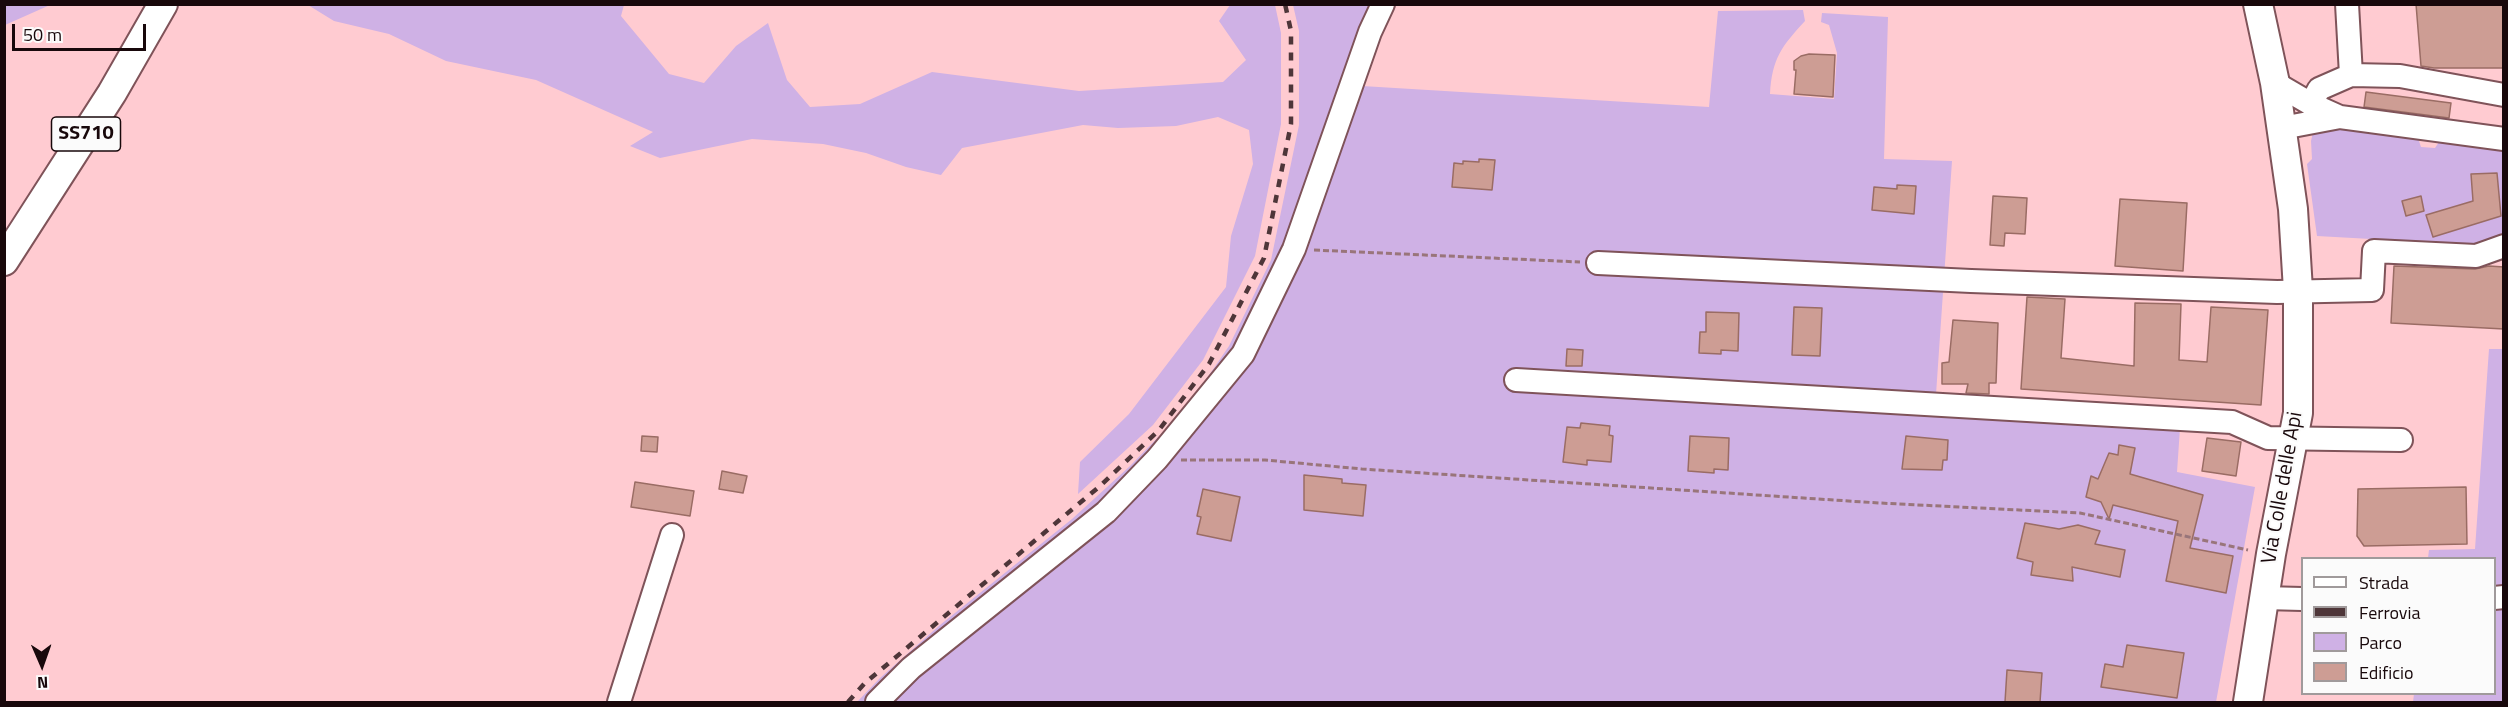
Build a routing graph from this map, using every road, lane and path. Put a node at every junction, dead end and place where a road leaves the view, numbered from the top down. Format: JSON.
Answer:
{"nodes":[{"id":1,"x":163,"y":4,"type":"edge"},
{"id":2,"x":1383,"y":4,"type":"edge"},
{"id":3,"x":2347,"y":4,"type":"edge"},
{"id":4,"x":2261,"y":11,"type":"edge"},
{"id":5,"x":2351,"y":75,"type":"junction"},
{"id":6,"x":2275,"y":83,"type":"junction"},
{"id":7,"x":2504,"y":95,"type":"edge"},
{"id":8,"x":2311,"y":104,"type":"junction"},
{"id":9,"x":2340,"y":117,"type":"junction"},
{"id":10,"x":2282,"y":128,"type":"junction"},
{"id":11,"x":2504,"y":139,"type":"edge"},
{"id":12,"x":2504,"y":246,"type":"edge"},
{"id":13,"x":1294,"y":249,"type":"junction"},
{"id":14,"x":4,"y":261,"type":"edge"},
{"id":15,"x":1598,"y":263,"type":"joint"},
{"id":16,"x":2298,"y":290,"type":"junction"},
{"id":17,"x":1516,"y":381,"type":"dead end"},
{"id":18,"x":2293,"y":439,"type":"junction"},
{"id":19,"x":2401,"y":440,"type":"dead end"},
{"id":20,"x":1157,"y":459,"type":"junction"},
{"id":21,"x":672,"y":535,"type":"dead end"},
{"id":22,"x":2271,"y":554,"type":"junction"},
{"id":23,"x":2264,"y":598,"type":"junction"},
{"id":24,"x":2301,"y":599,"type":"edge"},
{"id":25,"x":620,"y":702,"type":"edge"},
{"id":26,"x":877,"y":702,"type":"edge"},
{"id":27,"x":2248,"y":702,"type":"edge"}],
"edges":[{"from":1,"to":14,"type":"main road","number":"SS710"},
{"from":2,"to":13,"type":"street"},
{"from":3,"to":5,"type":"street"},
{"from":4,"to":6,"type":"main road","name":"Via Colle delle Api"},
{"from":5,"to":7,"type":"street"},
{"from":5,"to":8,"type":"street"},
{"from":6,"to":8,"type":"street"},
{"from":6,"to":10,"type":"main road","name":"Via Colle delle Api"},
{"from":8,"to":9,"type":"street"},
{"from":9,"to":10,"type":"street"},
{"from":9,"to":11,"type":"street"},
{"from":10,"to":16,"type":"main road","name":"Via Colle delle Api"},
{"from":12,"to":16,"type":"street"},
{"from":13,"to":15,"type":"path"},
{"from":13,"to":20,"type":"street"},
{"from":15,"to":16,"type":"street"},
{"from":16,"to":18,"type":"main road","name":"Via Colle delle Api"},
{"from":17,"to":18,"type":"street"},
{"from":18,"to":19,"type":"street"},
{"from":18,"to":22,"type":"main road","name":"Via Colle delle Api"},
{"from":20,"to":22,"type":"path"},
{"from":20,"to":26,"type":"street"},
{"from":21,"to":25,"type":"street"},
{"from":22,"to":23,"type":"main road","name":"Via Colle delle Api"},
{"from":23,"to":24,"type":"street"},
{"from":23,"to":27,"type":"main road","name":"Via Colle delle Api"}]}
